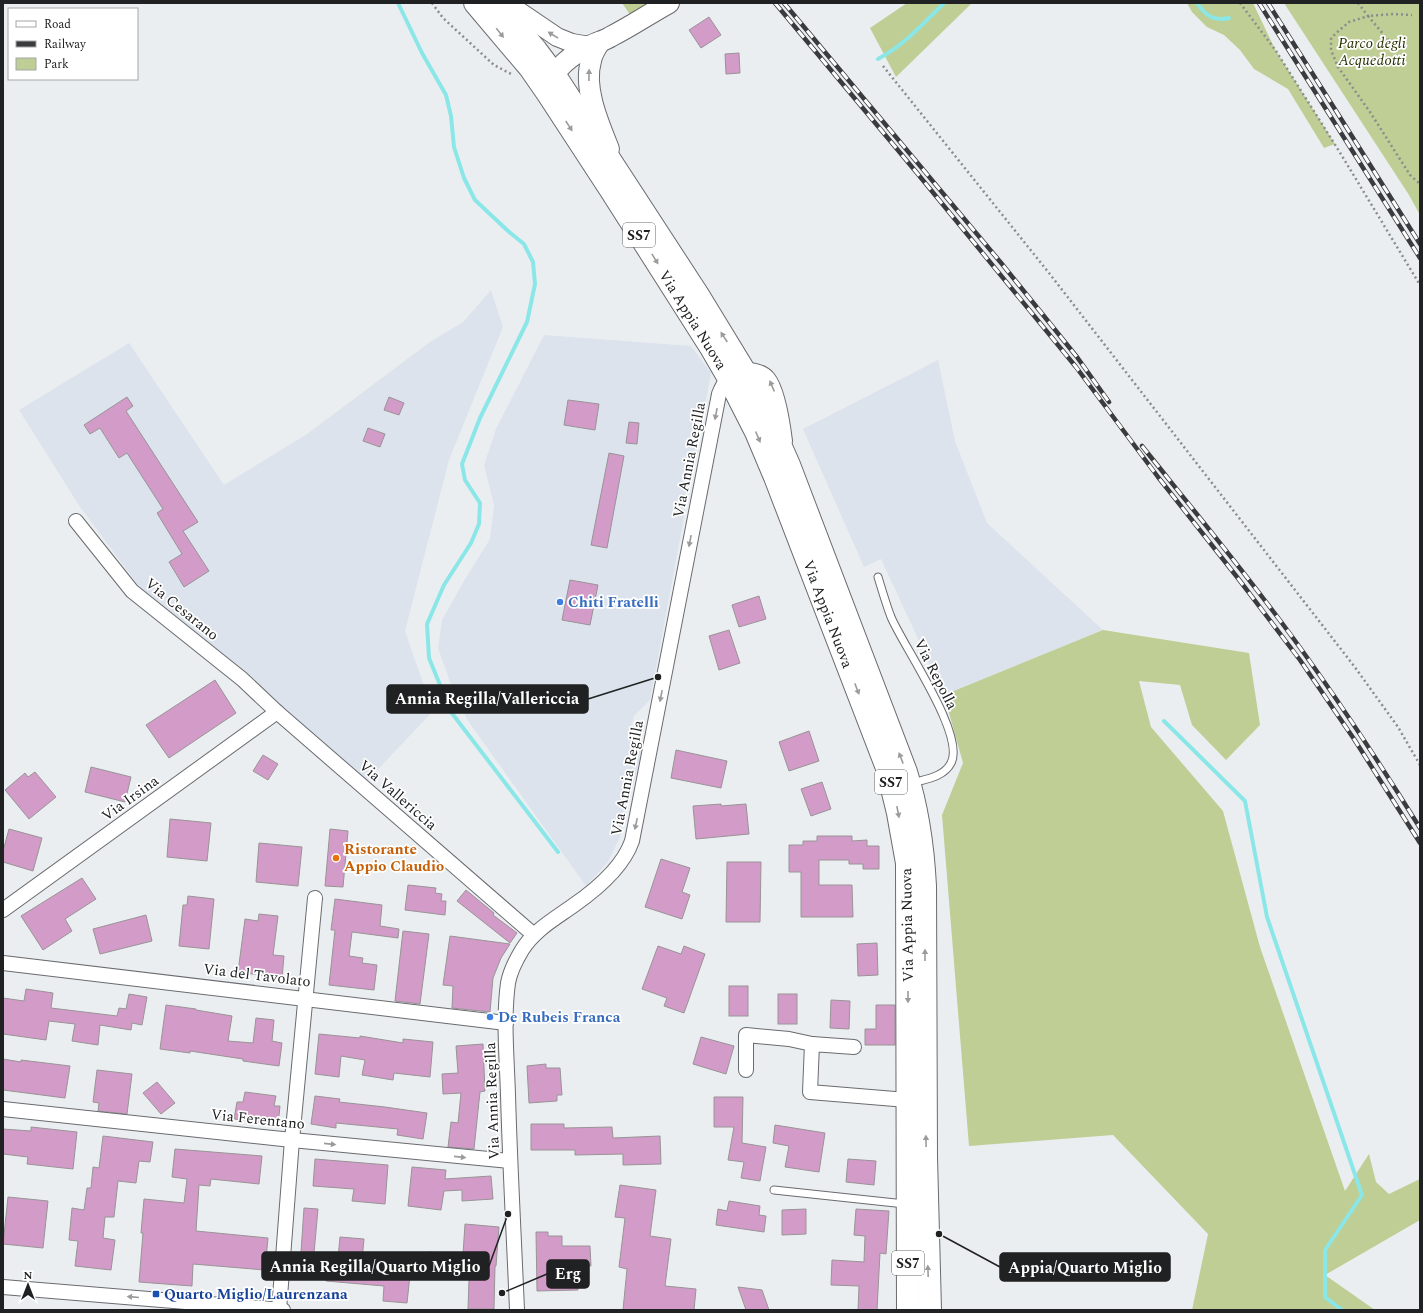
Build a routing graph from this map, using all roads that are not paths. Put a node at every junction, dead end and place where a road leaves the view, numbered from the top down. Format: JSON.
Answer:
{"nodes":[{"id":1,"x":475,"y":3,"type":"edge"},
{"id":2,"x":496,"y":3,"type":"edge"},
{"id":3,"x":508,"y":3,"type":"edge"},
{"id":4,"x":669,"y":3,"type":"edge"},
{"id":5,"x":595,"y":44,"type":"junction"},
{"id":6,"x":551,"y":84,"type":"junction"},
{"id":7,"x":630,"y":190,"type":"junction"},
{"id":8,"x":736,"y":374,"type":"junction"},
{"id":9,"x":76,"y":521,"type":"dead end"},
{"id":10,"x":878,"y":577,"type":"dead end"},
{"id":11,"x":277,"y":712,"type":"junction"},
{"id":12,"x":910,"y":784,"type":"junction"},
{"id":13,"x":316,"y":898,"type":"dead end"},
{"id":14,"x":3,"y":910,"type":"edge"},
{"id":15,"x":534,"y":935,"type":"junction"},
{"id":16,"x":3,"y":963,"type":"edge"},
{"id":17,"x":305,"y":998,"type":"junction"},
{"id":18,"x":506,"y":1023,"type":"junction"},
{"id":19,"x":812,"y":1044,"type":"junction"},
{"id":20,"x":854,"y":1047,"type":"dead end"},
{"id":21,"x":746,"y":1070,"type":"dead end"},
{"id":22,"x":908,"y":1100,"type":"junction"},
{"id":23,"x":3,"y":1109,"type":"edge"},
{"id":24,"x":292,"y":1140,"type":"junction"},
{"id":25,"x":510,"y":1162,"type":"junction"},
{"id":26,"x":774,"y":1190,"type":"dead end"},
{"id":27,"x":907,"y":1204,"type":"junction"},
{"id":28,"x":3,"y":1287,"type":"edge"},
{"id":29,"x":279,"y":1310,"type":"edge"},
{"id":30,"x":283,"y":1310,"type":"edge"},
{"id":31,"x":517,"y":1310,"type":"edge"},
{"id":32,"x":908,"y":1310,"type":"edge"},
{"id":33,"x":930,"y":1310,"type":"edge"}],
"edges":[{"from":1,"to":6,"type":"main road","name":"Via Appia Nuova","number":"SS7","one_way":true},
{"from":2,"to":6,"type":"main road","name":"Via Appia Nuova","number":"SS7"},
{"from":5,"to":3,"type":"street","one_way":true},
{"from":4,"to":5,"type":"main road"},
{"from":5,"to":6,"type":"main road"},
{"from":7,"to":5,"type":"main road","one_way":true},
{"from":6,"to":7,"type":"main road","name":"Via Appia Nuova","number":"SS7"},
{"from":6,"to":8,"type":"main road","name":"Via Appia Nuova","number":"SS7","one_way":true},
{"from":8,"to":7,"type":"main road","name":"Via Appia Nuova","number":"SS7","one_way":true},
{"from":12,"to":8,"type":"main road","name":"Via Appia Nuova","number":"SS7","one_way":true},
{"from":8,"to":15,"type":"street","name":"Via Annia Regilla","one_way":true},
{"from":8,"to":22,"type":"main road","name":"Via Appia Nuova","number":"SS7","one_way":true},
{"from":9,"to":11,"type":"street","name":"Via Cesarano"},
{"from":10,"to":12,"type":"lane","name":"Via Repolla"},
{"from":11,"to":14,"type":"street","name":"Via Irsina"},
{"from":11,"to":15,"type":"street","name":"Via Vallericcia"},
{"from":33,"to":12,"type":"main road","name":"Via Appia Nuova","number":"SS7","one_way":true},
{"from":13,"to":17,"type":"street"},
{"from":15,"to":18,"type":"street","name":"Via Annia Regilla"},
{"from":16,"to":17,"type":"street","name":"Via del Tavolato"},
{"from":17,"to":18,"type":"street","name":"Via del Tavolato"},
{"from":17,"to":24,"type":"street"},
{"from":18,"to":25,"type":"street","name":"Via Annia Regilla"},
{"from":19,"to":20,"type":"street"},
{"from":19,"to":21,"type":"street"},
{"from":19,"to":22,"type":"street"},
{"from":22,"to":27,"type":"main road","name":"Via Appia Nuova","number":"SS7"},
{"from":23,"to":24,"type":"street","name":"Via Ferentano"},
{"from":24,"to":25,"type":"street","name":"Via Ferentano","one_way":true},
{"from":24,"to":29,"type":"street"},
{"from":25,"to":31,"type":"street","name":"Via Annia Regilla"},
{"from":26,"to":27,"type":"lane"},
{"from":27,"to":32,"type":"main road","name":"Via Appia Nuova","number":"SS7"},
{"from":29,"to":28,"type":"street","one_way":true},
{"from":29,"to":30,"type":"street"}]}
